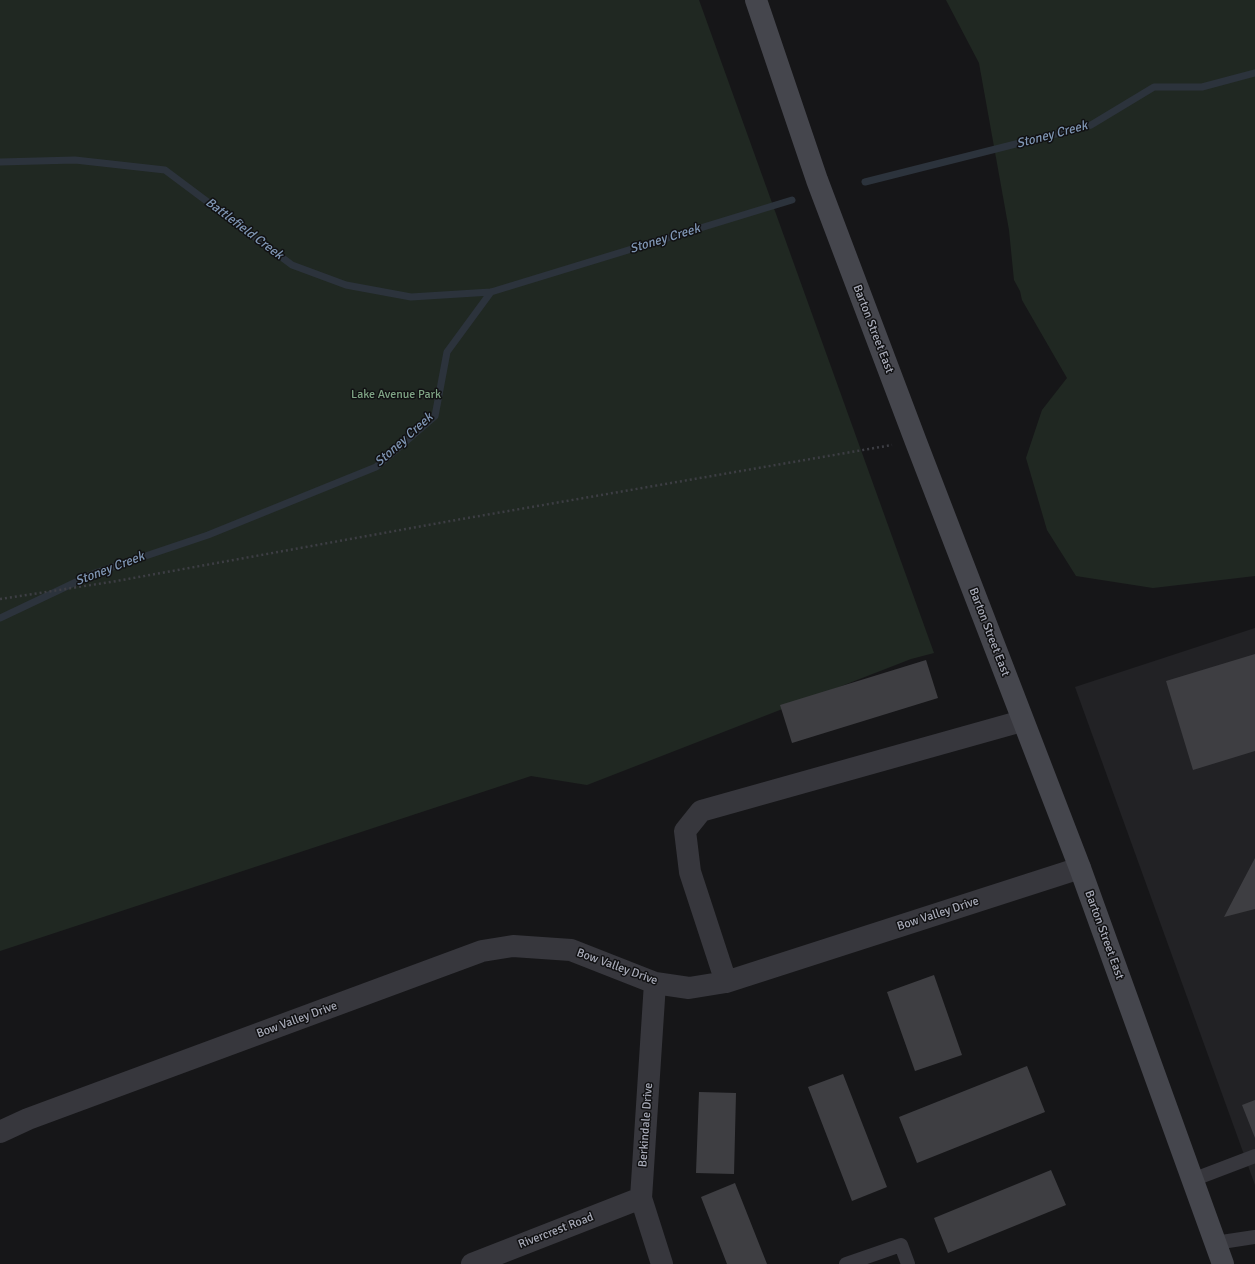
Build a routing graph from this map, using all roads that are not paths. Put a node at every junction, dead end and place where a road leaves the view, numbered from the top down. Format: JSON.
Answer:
{"nodes":[{"id":1,"x":756,"y":0,"type":"edge"},
{"id":2,"x":1022,"y":721,"type":"junction"},
{"id":3,"x":1080,"y":868,"type":"junction"},
{"id":4,"x":726,"y":982,"type":"junction"},
{"id":5,"x":655,"y":983,"type":"junction"},
{"id":6,"x":0,"y":1132,"type":"edge"},
{"id":7,"x":1255,"y":1156,"type":"edge"},
{"id":8,"x":1192,"y":1180,"type":"junction"},
{"id":9,"x":641,"y":1198,"type":"junction"},
{"id":10,"x":1255,"y":1237,"type":"edge"},
{"id":11,"x":1215,"y":1242,"type":"junction"},
{"id":12,"x":472,"y":1264,"type":"edge"},
{"id":13,"x":662,"y":1264,"type":"edge"},
{"id":14,"x":846,"y":1264,"type":"edge"},
{"id":15,"x":908,"y":1264,"type":"edge"},
{"id":16,"x":1223,"y":1264,"type":"edge"}],
"edges":[{"from":1,"to":2,"type":"main road","name":"Barton Street East"},
{"from":2,"to":3,"type":"main road","name":"Barton Street East"},
{"from":2,"to":4,"type":"street"},
{"from":3,"to":4,"type":"street","name":"Bow Valley Drive"},
{"from":3,"to":8,"type":"main road","name":"Barton Street East"},
{"from":4,"to":5,"type":"street","name":"Bow Valley Drive"},
{"from":5,"to":6,"type":"street","name":"Bow Valley Drive"},
{"from":5,"to":9,"type":"street","name":"Berkindale Drive"},
{"from":7,"to":8,"type":"lane"},
{"from":8,"to":11,"type":"main road","name":"Barton Street East"},
{"from":9,"to":12,"type":"street","name":"Rivercrest Road"},
{"from":9,"to":13,"type":"street","name":"Berkindale Drive"},
{"from":10,"to":11,"type":"lane"},
{"from":11,"to":16,"type":"main road","name":"Barton Street East"},
{"from":14,"to":15,"type":"lane"}]}
